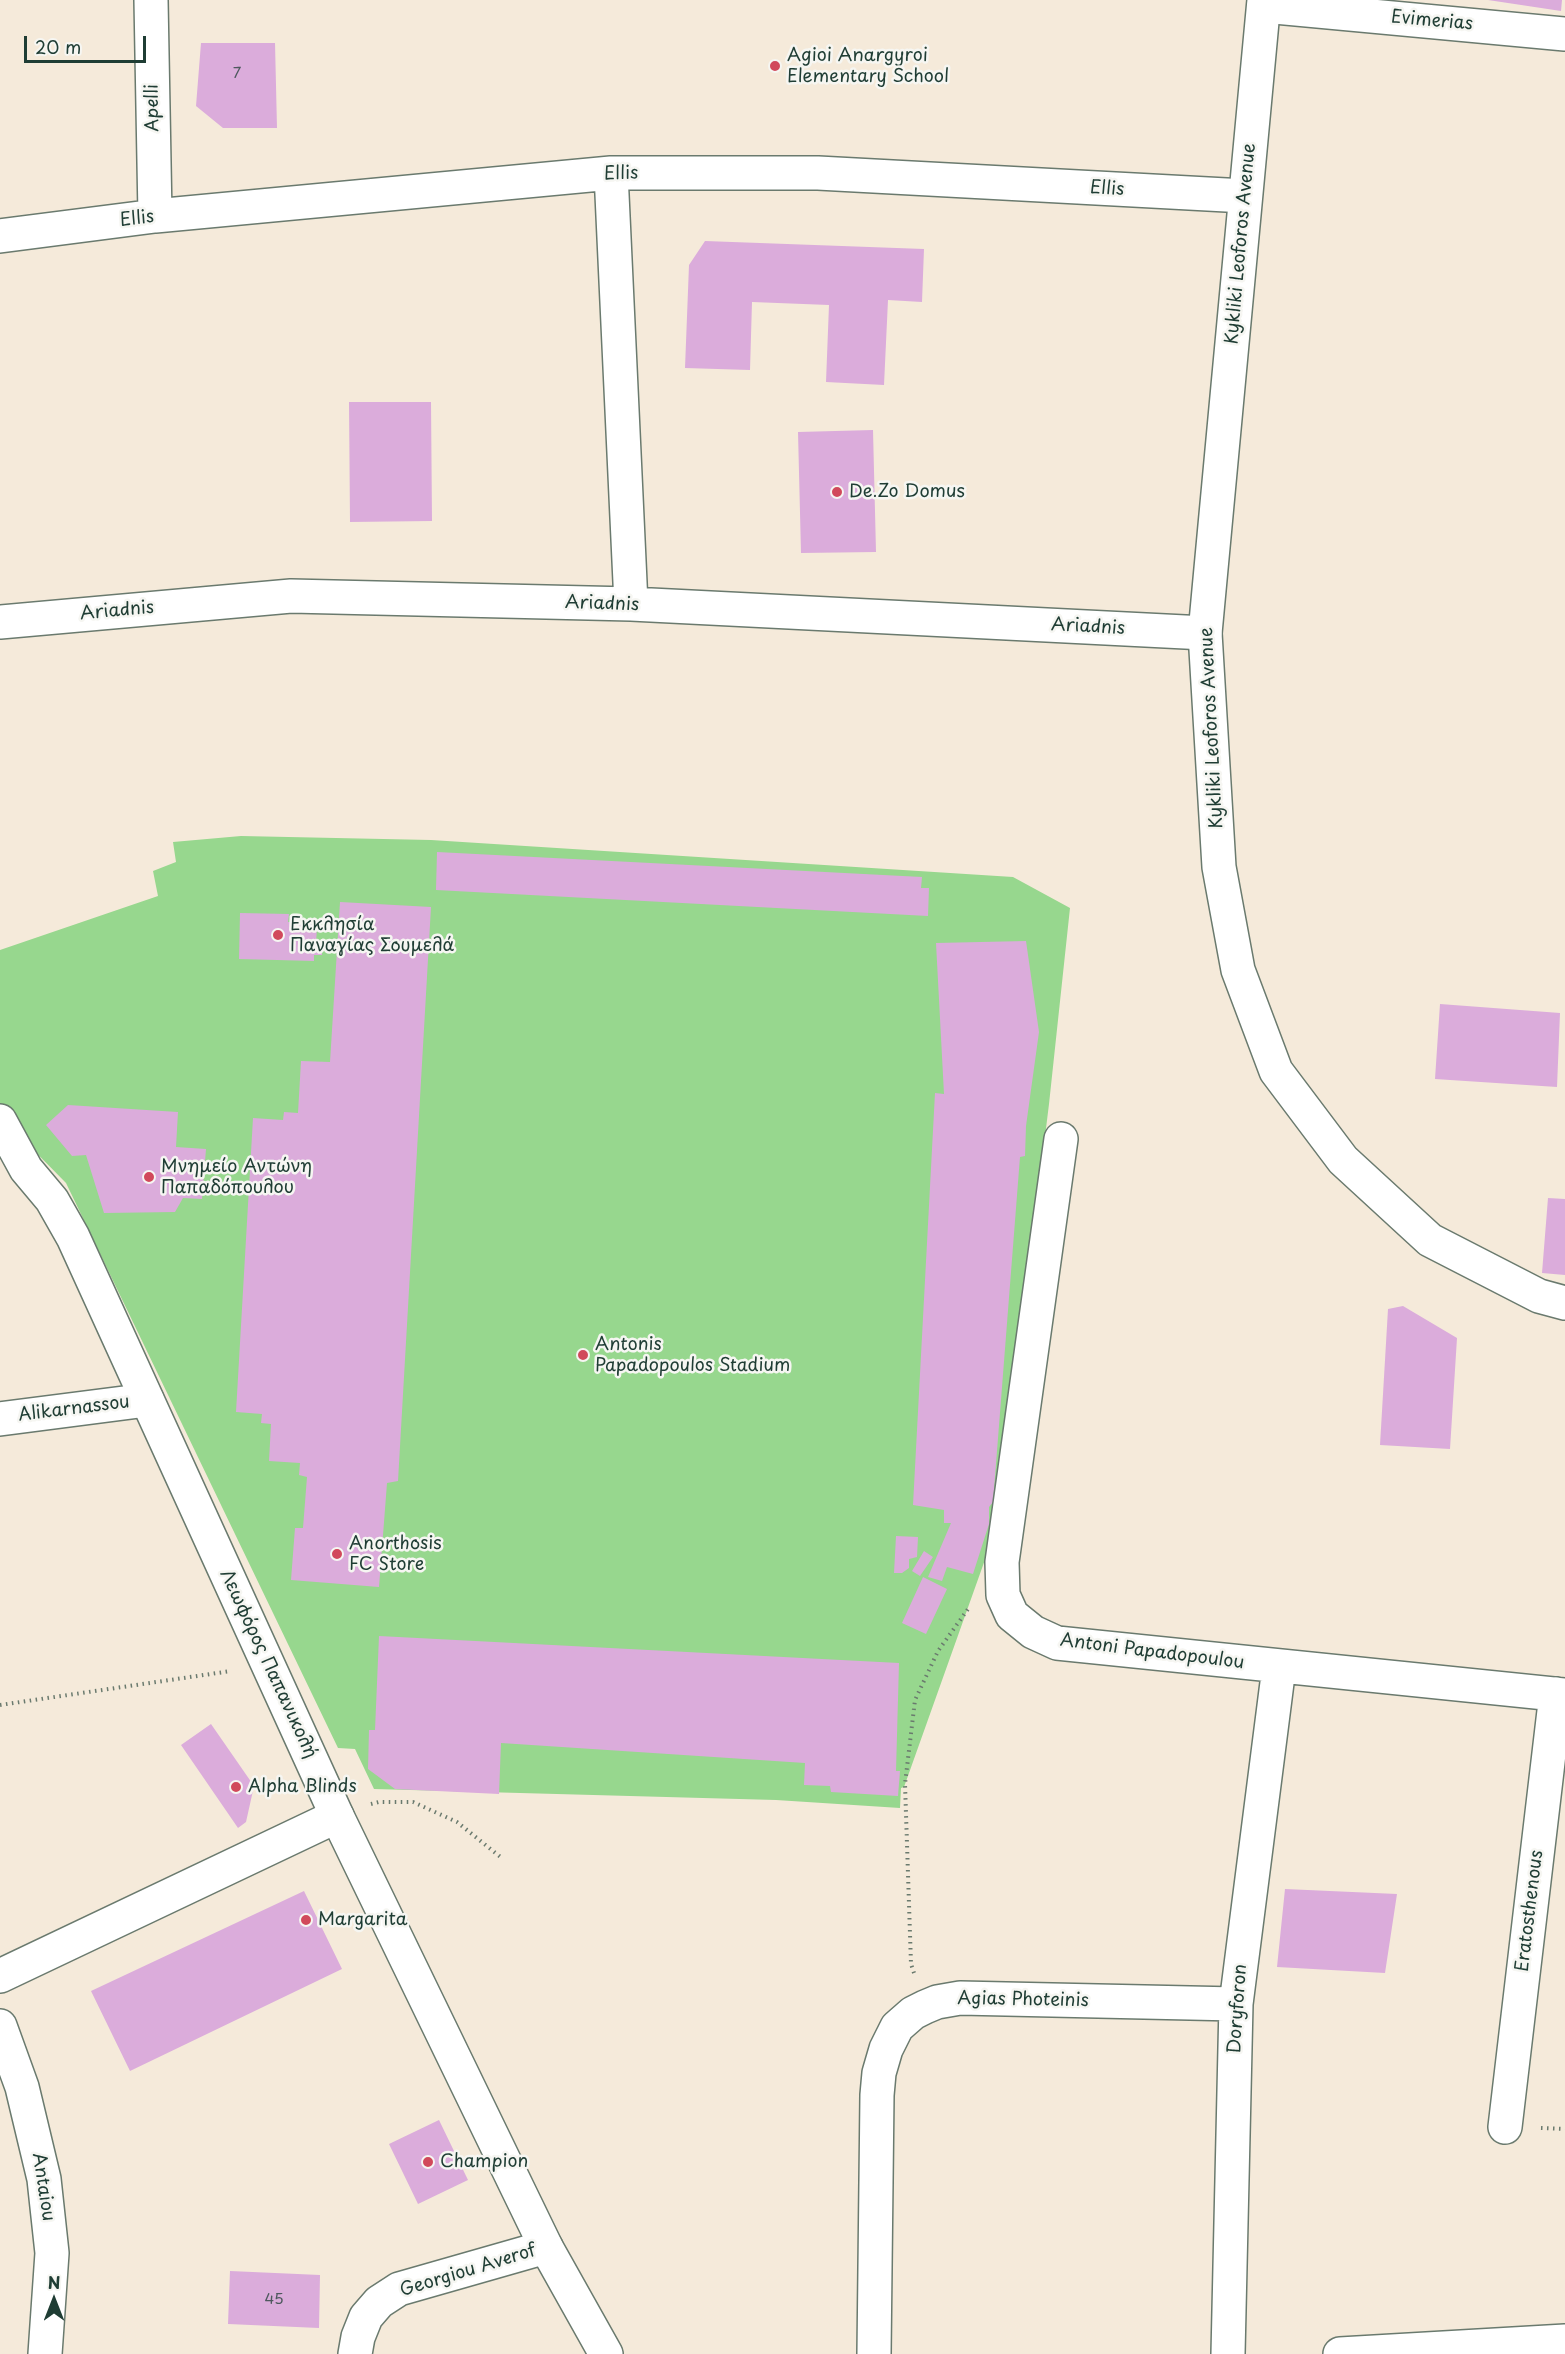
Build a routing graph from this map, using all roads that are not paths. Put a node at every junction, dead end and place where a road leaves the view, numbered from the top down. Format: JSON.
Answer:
{"nodes":[{"id":1,"x":152,"y":0,"type":"edge"},
{"id":2,"x":1264,"y":3,"type":"edge"},
{"id":3,"x":1565,"y":34,"type":"edge"},
{"id":4,"x":611,"y":173,"type":"junction"},
{"id":5,"x":1245,"y":196,"type":"junction"},
{"id":6,"x":156,"y":216,"type":"junction"},
{"id":7,"x":0,"y":236,"type":"edge"},
{"id":8,"x":631,"y":604,"type":"junction"},
{"id":9,"x":0,"y":622,"type":"edge"},
{"id":10,"x":1205,"y":633,"type":"junction"},
{"id":11,"x":0,"y":1121,"type":"edge"},
{"id":12,"x":1061,"y":1138,"type":"dead end"},
{"id":13,"x":13,"y":1163,"type":"edge"},
{"id":14,"x":1565,"y":1303,"type":"edge"},
{"id":15,"x":147,"y":1400,"type":"junction"},
{"id":16,"x":0,"y":1419,"type":"edge"},
{"id":17,"x":1279,"y":1667,"type":"junction"},
{"id":18,"x":1560,"y":1695,"type":"edge"},
{"id":19,"x":337,"y":1816,"type":"junction"},
{"id":20,"x":0,"y":1976,"type":"edge"},
{"id":21,"x":1236,"y":2004,"type":"junction"},
{"id":22,"x":0,"y":2025,"type":"edge"},
{"id":23,"x":1504,"y":2127,"type":"dead end"},
{"id":24,"x":546,"y":2247,"type":"junction"},
{"id":25,"x":1565,"y":2341,"type":"edge"},
{"id":26,"x":45,"y":2354,"type":"edge"},
{"id":27,"x":355,"y":2354,"type":"edge"},
{"id":28,"x":606,"y":2354,"type":"edge"},
{"id":29,"x":874,"y":2354,"type":"edge"},
{"id":30,"x":1228,"y":2354,"type":"edge"},
{"id":31,"x":1340,"y":2354,"type":"edge"}],
"edges":[{"from":1,"to":6,"type":"street","name":"Apelli"},
{"from":2,"to":3,"type":"street","name":"Evimerias"},
{"from":2,"to":5,"type":"street","name":"Kykliki Leoforos Avenue"},
{"from":4,"to":5,"type":"street","name":"Ellis"},
{"from":4,"to":6,"type":"street","name":"Ellis"},
{"from":4,"to":8,"type":"street"},
{"from":5,"to":10,"type":"street","name":"Kykliki Leoforos Avenue"},
{"from":6,"to":7,"type":"street","name":"Ellis"},
{"from":8,"to":9,"type":"street","name":"Ariadnis"},
{"from":8,"to":10,"type":"street","name":"Ariadnis"},
{"from":10,"to":14,"type":"street","name":"Kykliki Leoforos Avenue"},
{"from":11,"to":13,"type":"street","name":"Λεωφόρος Παπανικολή"},
{"from":12,"to":17,"type":"street","name":"Antoni Papadopoulou"},
{"from":13,"to":15,"type":"street","name":"Λεωφόρος Παπανικολή"},
{"from":15,"to":16,"type":"street","name":"Alikarnassou"},
{"from":15,"to":19,"type":"street","name":"Λεωφόρος Παπανικολή"},
{"from":17,"to":18,"type":"street","name":"Antoni Papadopoulou"},
{"from":17,"to":21,"type":"street","name":"Doryforon"},
{"from":18,"to":23,"type":"street","name":"Eratosthenous"},
{"from":19,"to":20,"type":"street"},
{"from":19,"to":24,"type":"street","name":"Λεωφόρος Παπανικολή"},
{"from":21,"to":29,"type":"street","name":"Agias Photeinis"},
{"from":21,"to":30,"type":"street","name":"Doryforon"},
{"from":22,"to":26,"type":"street","name":"Antaiou"},
{"from":24,"to":27,"type":"street","name":"Georgiou Averof"},
{"from":24,"to":28,"type":"street","name":"Λεωφόρος Παπανικολή"},
{"from":25,"to":31,"type":"street"}]}
